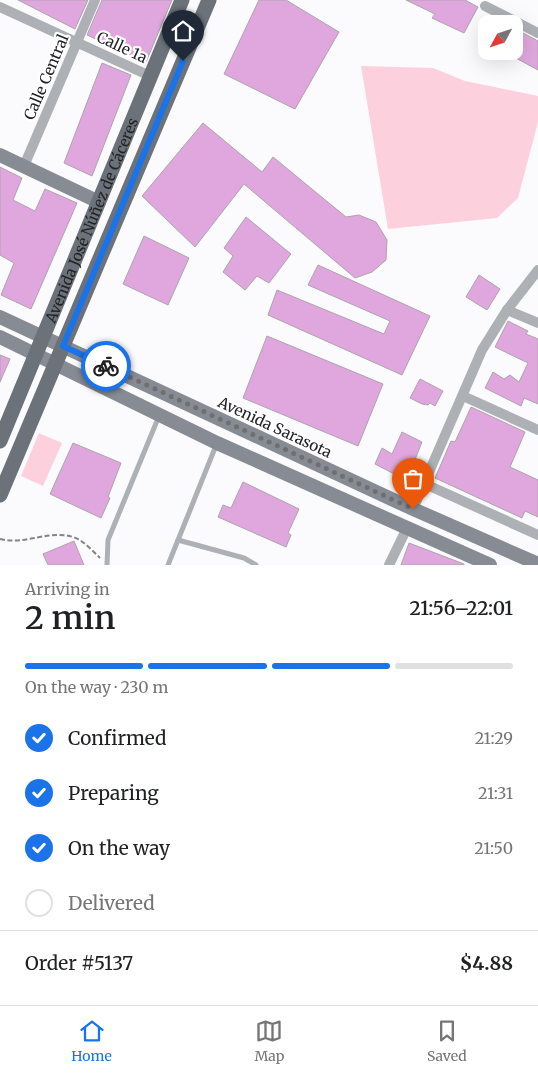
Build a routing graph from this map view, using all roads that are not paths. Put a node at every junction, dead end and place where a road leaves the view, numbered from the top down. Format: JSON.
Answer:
{"nodes":[{"id":1,"x":95,"y":0,"type":"edge"},
{"id":2,"x":182,"y":0,"type":"edge"},
{"id":3,"x":209,"y":0,"type":"edge"},
{"id":4,"x":218,"y":0,"type":"edge"},
{"id":5,"x":485,"y":6,"type":"dead end"},
{"id":6,"x":0,"y":7,"type":"edge"},
{"id":7,"x":538,"y":33,"type":"edge"},
{"id":8,"x":77,"y":42,"type":"junction"},
{"id":9,"x":160,"y":52,"type":"junction"},
{"id":10,"x":184,"y":59,"type":"junction"},
{"id":11,"x":150,"y":76,"type":"junction"},
{"id":12,"x":121,"y":147,"type":"junction"},
{"id":13,"x":0,"y":155,"type":"edge"},
{"id":14,"x":142,"y":156,"type":"junction"},
{"id":15,"x":24,"y":166,"type":"junction"},
{"id":16,"x":111,"y":171,"type":"junction"},
{"id":17,"x":133,"y":180,"type":"junction"},
{"id":18,"x":99,"y":202,"type":"junction"},
{"id":19,"x":538,"y":270,"type":"edge"},
{"id":20,"x":507,"y":310,"type":"junction"},
{"id":21,"x":0,"y":317,"type":"edge"},
{"id":22,"x":538,"y":323,"type":"edge"},
{"id":23,"x":44,"y":336,"type":"junction"},
{"id":24,"x":0,"y":337,"type":"edge"},
{"id":25,"x":63,"y":346,"type":"junction"},
{"id":26,"x":37,"y":354,"type":"junction"},
{"id":27,"x":56,"y":363,"type":"junction"},
{"id":28,"x":463,"y":396,"type":"junction"},
{"id":29,"x":159,"y":416,"type":"junction"},
{"id":30,"x":538,"y":430,"type":"edge"},
{"id":31,"x":0,"y":441,"type":"edge"},
{"id":32,"x":217,"y":443,"type":"junction"},
{"id":33,"x":423,"y":483,"type":"junction"},
{"id":34,"x":0,"y":495,"type":"edge"},
{"id":35,"x":413,"y":509,"type":"junction"},
{"id":36,"x":407,"y":528,"type":"junction"},
{"id":37,"x":538,"y":535,"type":"edge"},
{"id":38,"x":178,"y":540,"type":"junction"},
{"id":39,"x":538,"y":564,"type":"edge"},
{"id":40,"x":107,"y":565,"type":"edge"},
{"id":41,"x":168,"y":565,"type":"edge"},
{"id":42,"x":256,"y":565,"type":"edge"},
{"id":43,"x":389,"y":565,"type":"edge"},
{"id":44,"x":490,"y":565,"type":"edge"}],
"edges":[{"from":1,"to":8,"type":"street","name":"Calle Central"},
{"from":2,"to":9,"type":"main road","name":"Avenida José Núñez de Cáceres"},
{"from":3,"to":10,"type":"main road","name":"Avenida José Núñez de Cáceres"},
{"from":4,"to":10,"type":"main road"},
{"from":5,"to":7,"type":"street"},
{"from":6,"to":8,"type":"street","name":"Calle 1a"},
{"from":8,"to":11,"type":"street","name":"Calle 1a"},
{"from":8,"to":15,"type":"street","name":"Calle Central"},
{"from":9,"to":10,"type":"main road"},
{"from":9,"to":11,"type":"main road","name":"Avenida José Núñez de Cáceres"},
{"from":10,"to":14,"type":"main road","name":"Avenida José Núñez de Cáceres"},
{"from":11,"to":12,"type":"main road","name":"Avenida José Núñez de Cáceres"},
{"from":12,"to":14,"type":"main road"},
{"from":12,"to":16,"type":"main road","name":"Avenida José Núñez de Cáceres"},
{"from":13,"to":15,"type":"main road"},
{"from":14,"to":17,"type":"main road","name":"Avenida José Núñez de Cáceres"},
{"from":15,"to":18,"type":"main road"},
{"from":16,"to":17,"type":"main road"},
{"from":16,"to":18,"type":"main road","name":"Avenida José Núñez de Cáceres"},
{"from":17,"to":25,"type":"main road","name":"Avenida José Núñez de Cáceres"},
{"from":18,"to":23,"type":"main road","name":"Avenida José Núñez de Cáceres"},
{"from":19,"to":20,"type":"street"},
{"from":20,"to":22,"type":"street"},
{"from":20,"to":28,"type":"street"},
{"from":21,"to":23,"type":"main road","name":"Avenida Sarasota"},
{"from":23,"to":25,"type":"main road","name":"Avenida Sarasota"},
{"from":23,"to":26,"type":"main road","name":"Avenida José Núñez de Cáceres"},
{"from":24,"to":26,"type":"main road"},
{"from":25,"to":27,"type":"main road","name":"Avenida José Núñez de Cáceres"},
{"from":25,"to":35,"type":"main road","name":"Avenida Sarasota"},
{"from":26,"to":27,"type":"main road"},
{"from":26,"to":31,"type":"main road","name":"Avenida José Núñez de Cáceres"},
{"from":27,"to":29,"type":"main road"},
{"from":27,"to":34,"type":"main road","name":"Avenida José Núñez de Cáceres"},
{"from":28,"to":30,"type":"street"},
{"from":28,"to":33,"type":"street"},
{"from":29,"to":32,"type":"main road"},
{"from":29,"to":40,"type":"lane"},
{"from":32,"to":36,"type":"main road"},
{"from":32,"to":38,"type":"lane"},
{"from":33,"to":35,"type":"street"},
{"from":33,"to":37,"type":"street"},
{"from":35,"to":39,"type":"main road","name":"Avenida Sarasota"},
{"from":36,"to":43,"type":"street"},
{"from":36,"to":44,"type":"main road"},
{"from":38,"to":41,"type":"lane"},
{"from":38,"to":42,"type":"lane"}]}
